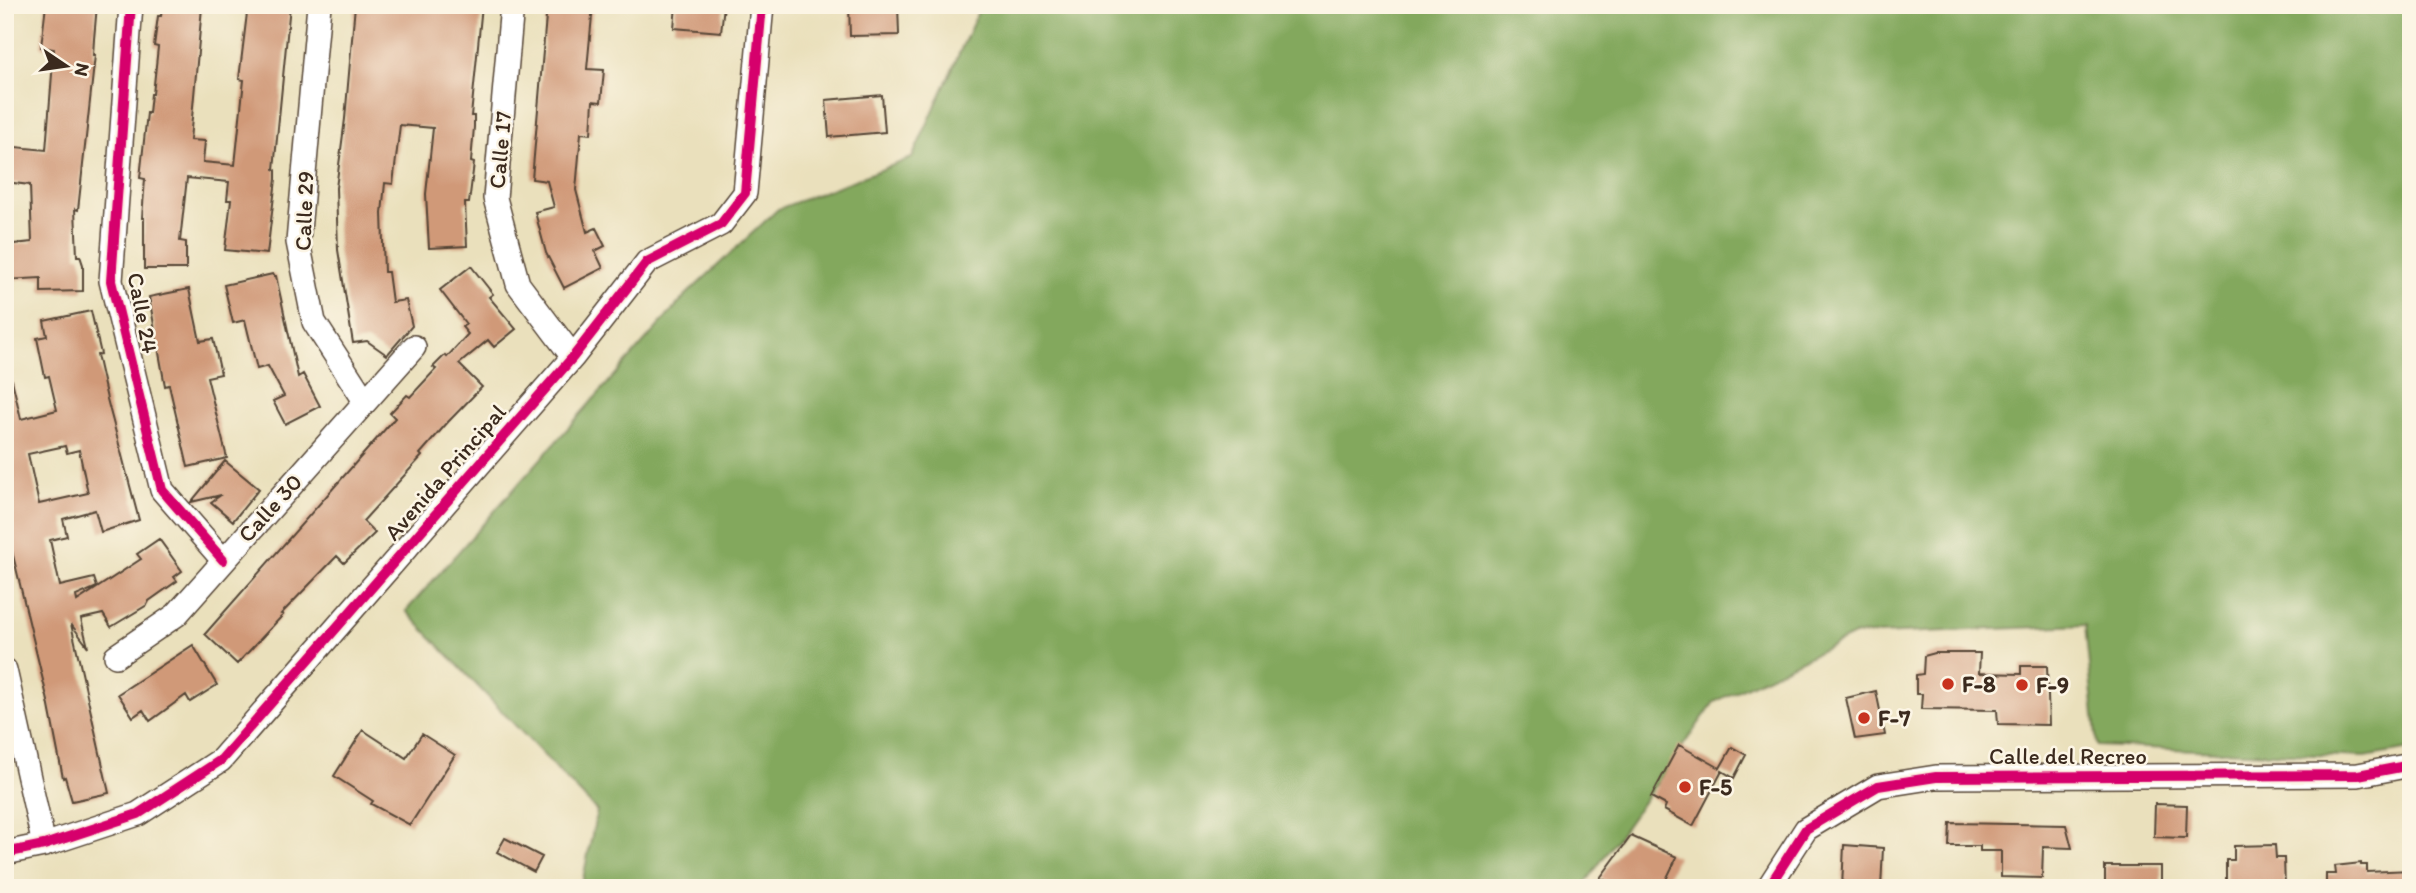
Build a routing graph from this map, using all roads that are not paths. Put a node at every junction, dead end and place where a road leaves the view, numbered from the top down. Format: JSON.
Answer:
{"nodes":[{"id":1,"x":131,"y":5,"type":"edge"},
{"id":2,"x":318,"y":5,"type":"edge"},
{"id":3,"x":512,"y":5,"type":"edge"},
{"id":4,"x":762,"y":5,"type":"edge"},
{"id":5,"x":414,"y":347,"type":"dead end"},
{"id":6,"x":573,"y":357,"type":"junction"},
{"id":7,"x":365,"y":401,"type":"junction"},
{"id":8,"x":223,"y":560,"type":"junction"},
{"id":9,"x":116,"y":656,"type":"dead end"},
{"id":10,"x":5,"y":670,"type":"edge"},
{"id":11,"x":2411,"y":765,"type":"edge"},
{"id":12,"x":44,"y":845,"type":"junction"},
{"id":13,"x":5,"y":853,"type":"edge"},
{"id":14,"x":1768,"y":888,"type":"edge"}],
"edges":[{"from":1,"to":8,"type":"street","name":"Calle 24"},
{"from":2,"to":7,"type":"street","name":"Calle 29"},
{"from":3,"to":6,"type":"street","name":"Calle 17"},
{"from":4,"to":6,"type":"street","name":"Avenida Principal"},
{"from":5,"to":7,"type":"street","name":"Calle 30"},
{"from":6,"to":12,"type":"street","name":"Avenida Principal"},
{"from":7,"to":8,"type":"street","name":"Calle 30"},
{"from":8,"to":9,"type":"street","name":"Calle 30"},
{"from":10,"to":12,"type":"street"},
{"from":11,"to":14,"type":"street","name":"Calle del Recreo"},
{"from":12,"to":13,"type":"street","name":"Avenida Principal"}]}
